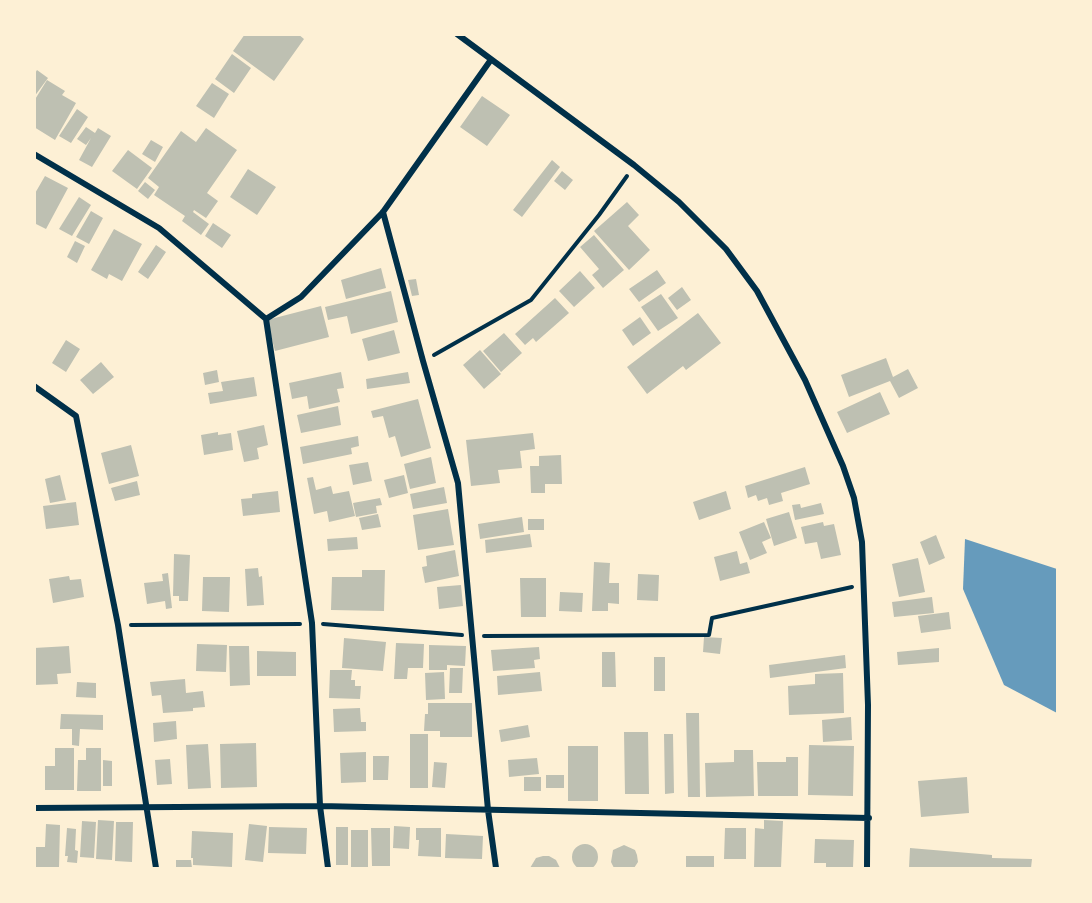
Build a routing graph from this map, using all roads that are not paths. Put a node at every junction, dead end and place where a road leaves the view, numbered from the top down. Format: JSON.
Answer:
{"nodes":[{"id":1,"x":457,"y":34,"type":"edge"},
{"id":2,"x":490,"y":61,"type":"junction"},
{"id":3,"x":34,"y":154,"type":"edge"},
{"id":4,"x":383,"y":212,"type":"junction"},
{"id":5,"x":266,"y":319,"type":"junction"},
{"id":6,"x":34,"y":386,"type":"edge"},
{"id":7,"x":320,"y":806,"type":"junction"},
{"id":8,"x":146,"y":807,"type":"junction"},
{"id":9,"x":34,"y":808,"type":"edge"},
{"id":10,"x":488,"y":810,"type":"junction"},
{"id":11,"x":869,"y":818,"type":"junction"},
{"id":12,"x":156,"y":868,"type":"edge"},
{"id":13,"x":328,"y":868,"type":"edge"},
{"id":14,"x":496,"y":868,"type":"edge"},
{"id":15,"x":867,"y":868,"type":"edge"}],
"edges":[{"from":1,"to":2,"type":"street"},
{"from":2,"to":4,"type":"street"},
{"from":2,"to":11,"type":"street"},
{"from":3,"to":5,"type":"street"},
{"from":4,"to":5,"type":"street"},
{"from":4,"to":10,"type":"street"},
{"from":5,"to":7,"type":"street"},
{"from":6,"to":8,"type":"street"},
{"from":7,"to":8,"type":"street"},
{"from":7,"to":10,"type":"street"},
{"from":7,"to":13,"type":"street"},
{"from":8,"to":9,"type":"street"},
{"from":8,"to":12,"type":"street"},
{"from":10,"to":11,"type":"street"},
{"from":10,"to":14,"type":"street"},
{"from":11,"to":15,"type":"street"}]}
